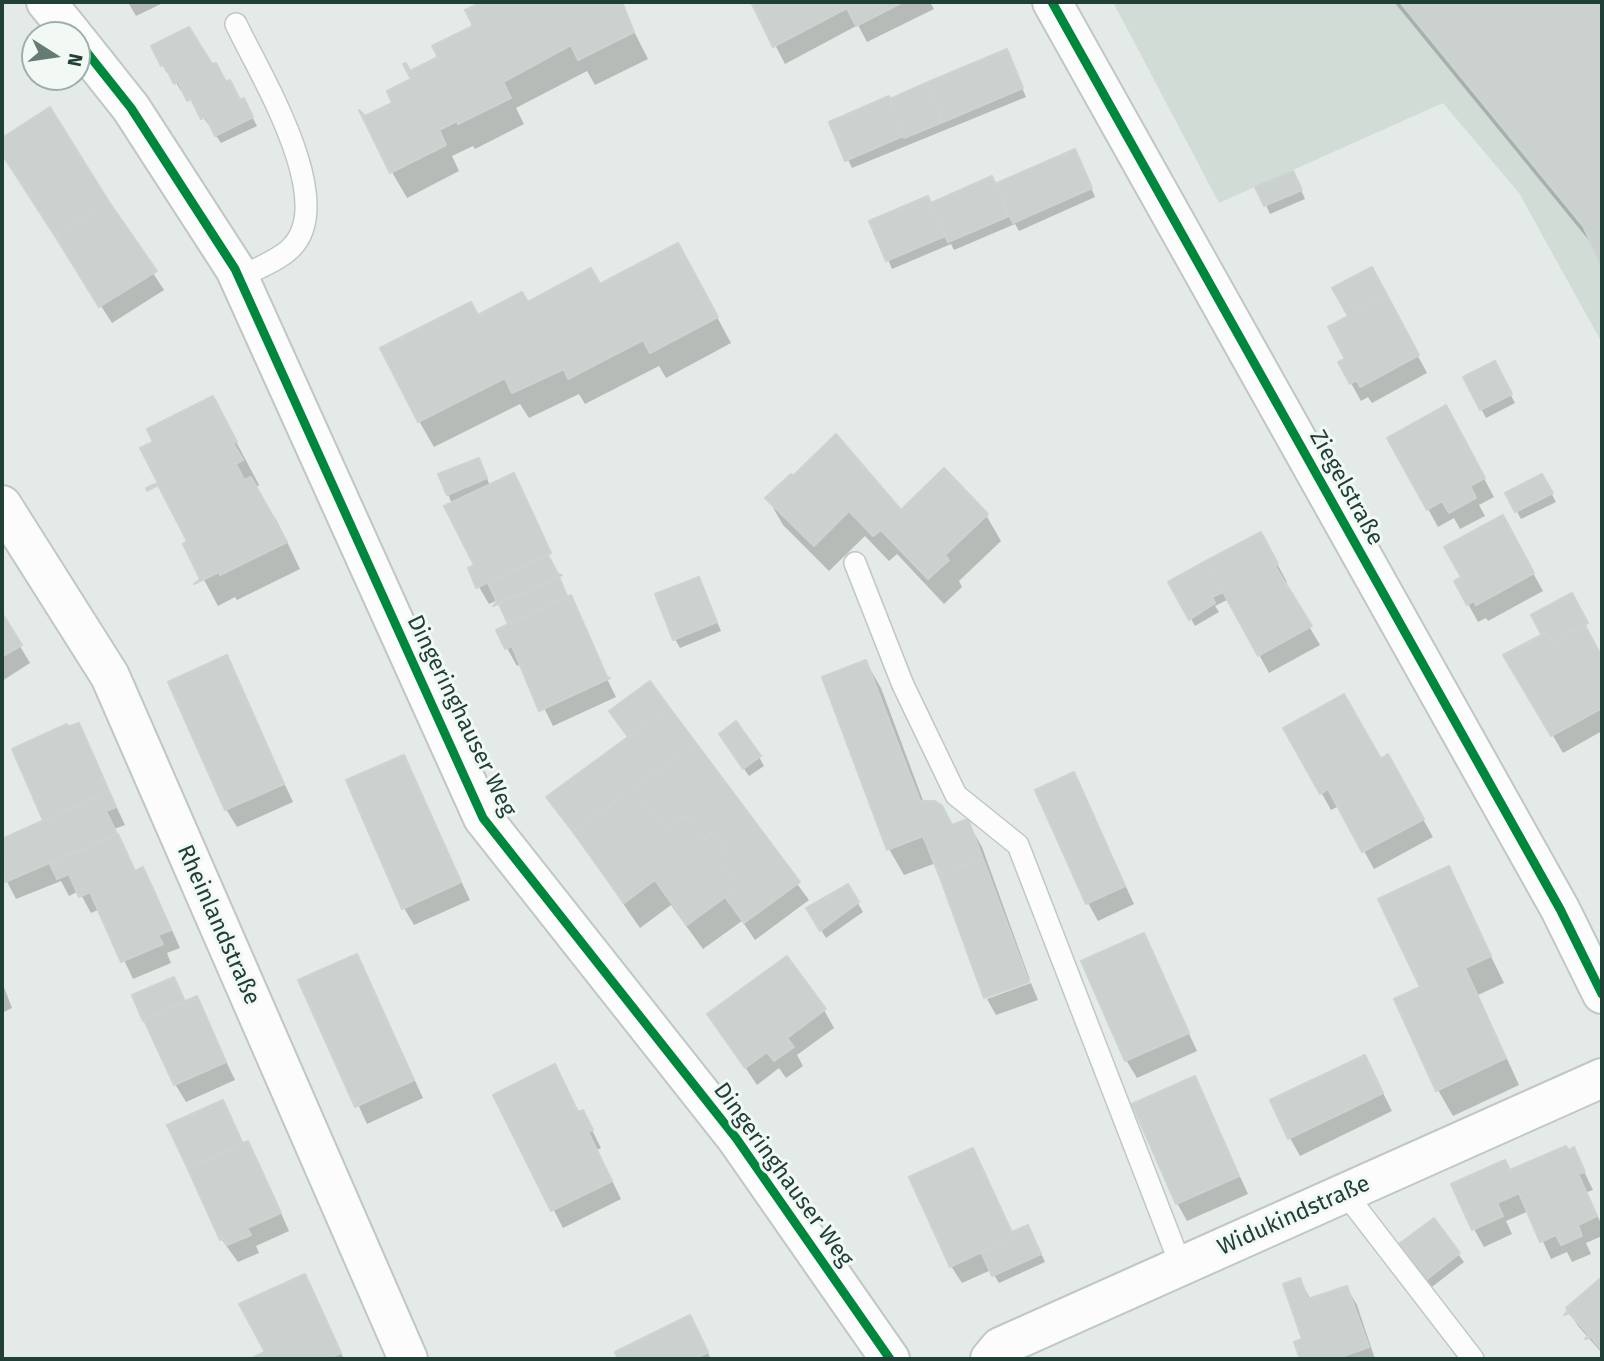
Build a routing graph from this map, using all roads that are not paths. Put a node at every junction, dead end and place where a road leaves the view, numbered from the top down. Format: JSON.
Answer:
{"nodes":[{"id":1,"x":46,"y":2,"type":"edge"},
{"id":2,"x":1052,"y":2,"type":"edge"},
{"id":3,"x":62,"y":21,"type":"edge"},
{"id":4,"x":236,"y":24,"type":"dead end"},
{"id":5,"x":91,"y":58,"type":"edge"},
{"id":6,"x":239,"y":278,"type":"junction"},
{"id":7,"x":2,"y":505,"type":"edge"},
{"id":8,"x":855,"y":562,"type":"dead end"},
{"id":9,"x":1602,"y":994,"type":"edge"},
{"id":10,"x":1602,"y":1078,"type":"edge"},
{"id":11,"x":1345,"y":1193,"type":"junction"},
{"id":12,"x":1181,"y":1266,"type":"junction"},
{"id":13,"x":408,"y":1359,"type":"edge"},
{"id":14,"x":890,"y":1359,"type":"edge"},
{"id":15,"x":990,"y":1359,"type":"edge"},
{"id":16,"x":1473,"y":1359,"type":"edge"}],
"edges":[{"from":1,"to":3,"type":"street"},
{"from":2,"to":9,"type":"street","name":"Ziegelstraße"},
{"from":4,"to":6,"type":"lane"},
{"from":5,"to":6,"type":"street","name":"Dingeringhauser Weg"},
{"from":6,"to":14,"type":"street","name":"Dingeringhauser Weg"},
{"from":7,"to":13,"type":"street","name":"Rheinlandstraße"},
{"from":8,"to":12,"type":"lane"},
{"from":10,"to":11,"type":"street","name":"Widukindstraße"},
{"from":11,"to":12,"type":"street","name":"Widukindstraße"},
{"from":11,"to":16,"type":"lane"},
{"from":12,"to":15,"type":"street","name":"Widukindstraße"}]}
